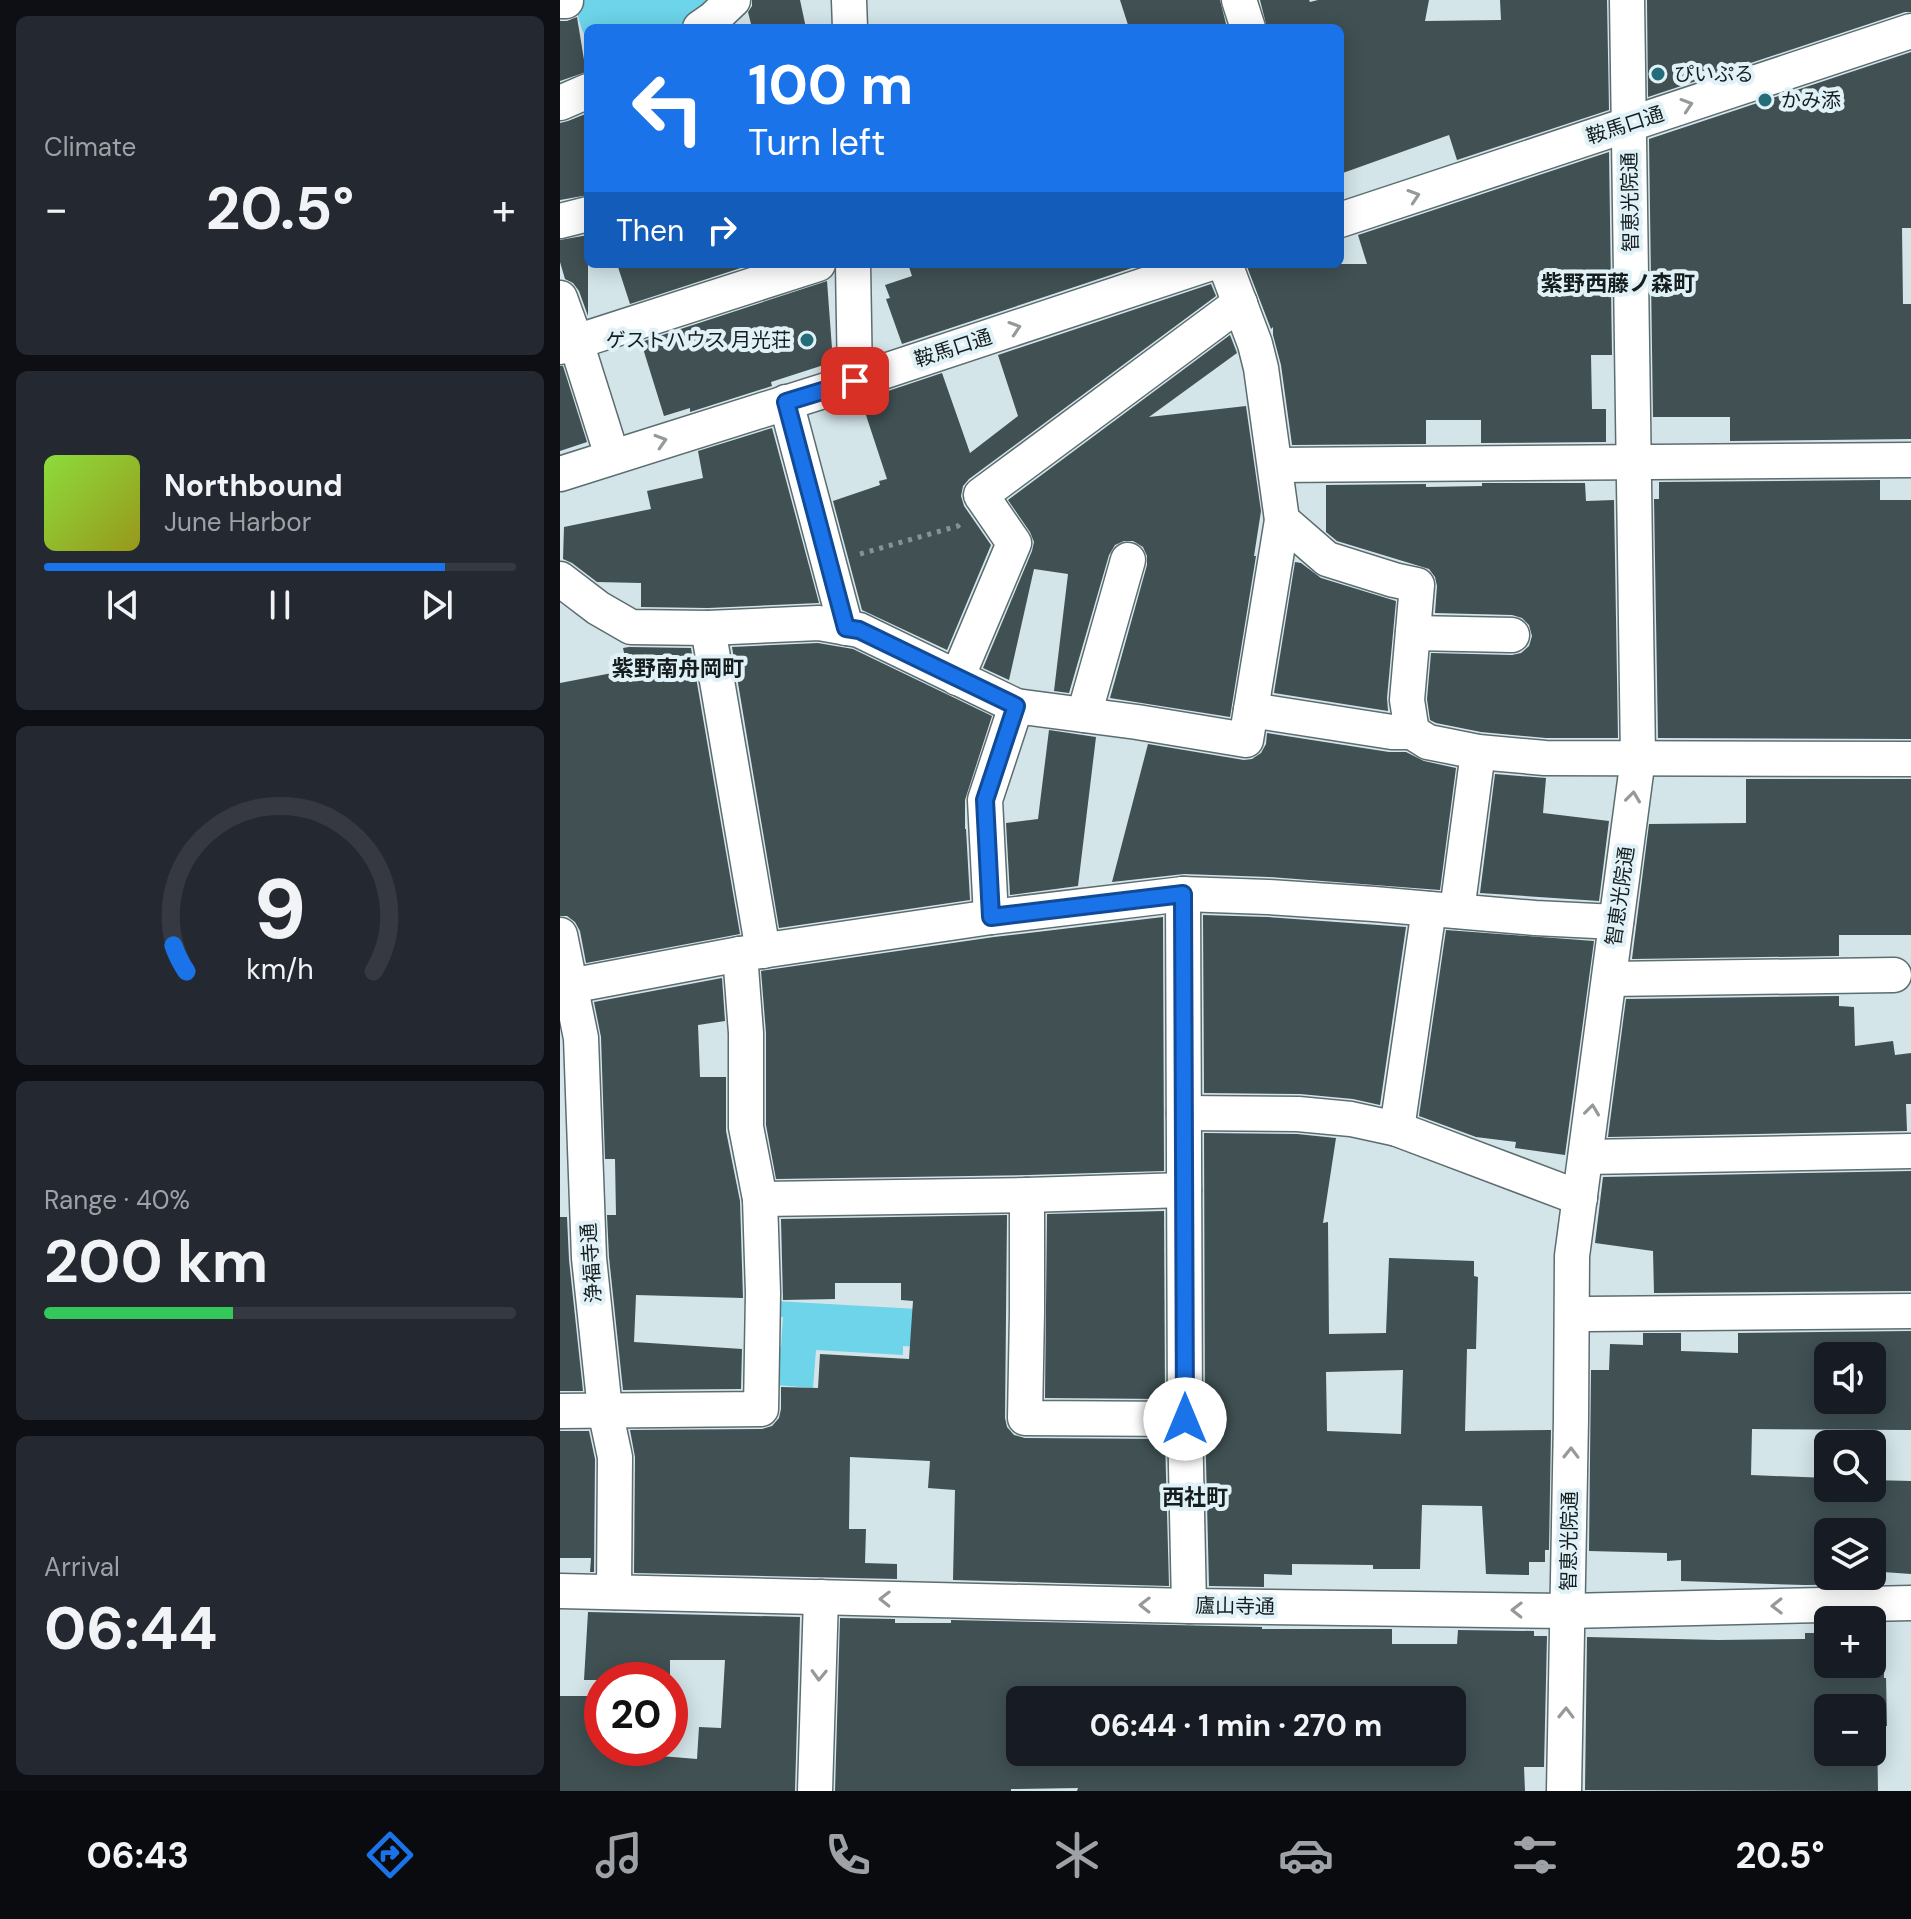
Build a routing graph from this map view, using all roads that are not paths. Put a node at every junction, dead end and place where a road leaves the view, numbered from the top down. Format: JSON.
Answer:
{"nodes":[{"id":1,"x":733,"y":0,"type":"edge"},
{"id":2,"x":849,"y":0,"type":"edge"},
{"id":3,"x":1239,"y":0,"type":"edge"},
{"id":4,"x":1627,"y":0,"type":"edge"},
{"id":5,"x":560,"y":1,"type":"edge"},
{"id":6,"x":566,"y":1,"type":"edge"},
{"id":7,"x":706,"y":24,"type":"edge"},
{"id":8,"x":850,"y":24,"type":"edge"},
{"id":9,"x":1247,"y":24,"type":"edge"},
{"id":10,"x":1911,"y":31,"type":"edge"},
{"id":11,"x":584,"y":93,"type":"edge"},
{"id":12,"x":560,"y":103,"type":"edge"},
{"id":13,"x":1629,"y":124,"type":"junction"},
{"id":14,"x":584,"y":215,"type":"edge"},
{"id":15,"x":1344,"y":219,"type":"edge"},
{"id":16,"x":560,"y":221,"type":"edge"},
{"id":17,"x":806,"y":268,"type":"edge"},
{"id":18,"x":853,"y":268,"type":"edge"},
{"id":19,"x":1196,"y":268,"type":"edge"},
{"id":20,"x":1227,"y":268,"type":"edge"},
{"id":21,"x":560,"y":298,"type":"edge"},
{"id":22,"x":1240,"y":303,"type":"junction"},
{"id":23,"x":568,"y":344,"type":"edge"},
{"id":24,"x":855,"y":381,"type":"junction"},
{"id":25,"x":786,"y":402,"type":"junction"},
{"id":26,"x":612,"y":456,"type":"junction"},
{"id":27,"x":1911,"y":460,"type":"edge"},
{"id":28,"x":1634,"y":462,"type":"junction"},
{"id":29,"x":1276,"y":465,"type":"junction"},
{"id":30,"x":560,"y":474,"type":"edge"},
{"id":31,"x":1282,"y":520,"type":"junction"},
{"id":32,"x":1128,"y":560,"type":"dead end"},
{"id":33,"x":560,"y":579,"type":"edge"},
{"id":34,"x":708,"y":628,"type":"junction"},
{"id":35,"x":846,"y":628,"type":"junction"},
{"id":36,"x":1413,"y":633,"type":"junction"},
{"id":37,"x":1512,"y":635,"type":"dead end"},
{"id":38,"x":957,"y":678,"type":"junction"},
{"id":39,"x":1016,"y":706,"type":"junction"},
{"id":40,"x":1251,"y":710,"type":"junction"},
{"id":41,"x":1084,"y":715,"type":"junction"},
{"id":42,"x":1412,"y":732,"type":"junction"},
{"id":43,"x":1478,"y":752,"type":"junction"},
{"id":44,"x":1638,"y":758,"type":"junction"},
{"id":45,"x":1911,"y":759,"type":"edge"},
{"id":46,"x":1183,"y":894,"type":"junction"},
{"id":47,"x":1443,"y":910,"type":"junction"},
{"id":48,"x":991,"y":917,"type":"junction"},
{"id":49,"x":1616,"y":922,"type":"junction"},
{"id":50,"x":560,"y":935,"type":"edge"},
{"id":51,"x":752,"y":952,"type":"junction"},
{"id":52,"x":1894,"y":975,"type":"dead end"},
{"id":53,"x":1609,"y":979,"type":"junction"},
{"id":54,"x":570,"y":986,"type":"junction"},
{"id":55,"x":571,"y":1035,"type":"edge"},
{"id":56,"x":1184,"y":1113,"type":"junction"},
{"id":57,"x":1397,"y":1129,"type":"junction"},
{"id":58,"x":1911,"y":1151,"type":"edge"},
{"id":59,"x":1586,"y":1157,"type":"junction"},
{"id":60,"x":1184,"y":1190,"type":"junction"},
{"id":61,"x":1027,"y":1195,"type":"junction"},
{"id":62,"x":1580,"y":1198,"type":"junction"},
{"id":63,"x":760,"y":1199,"type":"junction"},
{"id":64,"x":1911,"y":1311,"type":"edge"},
{"id":65,"x":1587,"y":1314,"type":"dead end"},
{"id":66,"x":605,"y":1410,"type":"junction"},
{"id":67,"x":560,"y":1411,"type":"edge"},
{"id":68,"x":1185,"y":1419,"type":"junction"},
{"id":69,"x":560,"y":1591,"type":"edge"},
{"id":70,"x":614,"y":1592,"type":"junction"},
{"id":71,"x":821,"y":1597,"type":"junction"},
{"id":72,"x":1911,"y":1603,"type":"edge"},
{"id":73,"x":1189,"y":1606,"type":"junction"},
{"id":74,"x":1568,"y":1611,"type":"junction"},
{"id":75,"x":815,"y":1791,"type":"edge"},
{"id":76,"x":1564,"y":1791,"type":"edge"}],
"edges":[{"from":1,"to":7,"type":"street"},
{"from":2,"to":8,"type":"street"},
{"from":3,"to":9,"type":"street"},
{"from":4,"to":13,"type":"street","name":"智恵光院通"},
{"from":5,"to":6,"type":"street"},
{"from":13,"to":10,"type":"street","name":"鞍馬口通","one_way":true},
{"from":11,"to":12,"type":"street"},
{"from":15,"to":13,"type":"street","name":"鞍馬口通","one_way":true},
{"from":13,"to":28,"type":"street","name":"智恵光院通"},
{"from":14,"to":16,"type":"street"},
{"from":17,"to":23,"type":"street"},
{"from":18,"to":24,"type":"street"},
{"from":24,"to":19,"type":"street","name":"鞍馬口通","one_way":true},
{"from":20,"to":22,"type":"street"},
{"from":21,"to":23,"type":"street"},
{"from":22,"to":29,"type":"street"},
{"from":22,"to":38,"type":"street"},
{"from":23,"to":26,"type":"street"},
{"from":24,"to":25,"type":"street","name":"鞍馬口通"},
{"from":26,"to":25,"type":"street","name":"鞍馬口通","one_way":true},
{"from":25,"to":35,"type":"street"},
{"from":26,"to":30,"type":"street","name":"鞍馬口通"},
{"from":27,"to":28,"type":"street"},
{"from":28,"to":29,"type":"street"},
{"from":28,"to":44,"type":"street","name":"智恵光院通"},
{"from":29,"to":31,"type":"street"},
{"from":31,"to":36,"type":"street"},
{"from":31,"to":40,"type":"street"},
{"from":32,"to":41,"type":"street"},
{"from":33,"to":34,"type":"street"},
{"from":34,"to":35,"type":"street"},
{"from":34,"to":51,"type":"street"},
{"from":35,"to":38,"type":"street"},
{"from":36,"to":37,"type":"street"},
{"from":36,"to":42,"type":"street"},
{"from":38,"to":39,"type":"street"},
{"from":39,"to":41,"type":"street"},
{"from":39,"to":48,"type":"street"},
{"from":40,"to":41,"type":"street"},
{"from":40,"to":42,"type":"street"},
{"from":42,"to":43,"type":"street"},
{"from":43,"to":44,"type":"street"},
{"from":43,"to":47,"type":"street"},
{"from":44,"to":45,"type":"street"},
{"from":49,"to":44,"type":"street","name":"智恵光院通","one_way":true},
{"from":46,"to":47,"type":"street"},
{"from":46,"to":48,"type":"street"},
{"from":46,"to":56,"type":"street"},
{"from":47,"to":49,"type":"street"},
{"from":47,"to":57,"type":"street"},
{"from":48,"to":51,"type":"street"},
{"from":49,"to":53,"type":"street","name":"智恵光院通"},
{"from":50,"to":54,"type":"street","name":"浄福寺通"},
{"from":51,"to":54,"type":"street"},
{"from":51,"to":63,"type":"street"},
{"from":52,"to":53,"type":"street"},
{"from":59,"to":53,"type":"street","name":"智恵光院通","one_way":true},
{"from":54,"to":55,"type":"street","name":"浄福寺通"},
{"from":55,"to":66,"type":"street","name":"浄福寺通"},
{"from":56,"to":57,"type":"street"},
{"from":56,"to":60,"type":"street"},
{"from":57,"to":62,"type":"street"},
{"from":58,"to":59,"type":"street"},
{"from":59,"to":62,"type":"street","name":"智恵光院通"},
{"from":60,"to":61,"type":"street"},
{"from":60,"to":68,"type":"street"},
{"from":61,"to":63,"type":"street"},
{"from":61,"to":68,"type":"street"},
{"from":74,"to":62,"type":"street","name":"智恵光院通","one_way":true},
{"from":63,"to":66,"type":"street"},
{"from":64,"to":65,"type":"street"},
{"from":66,"to":67,"type":"street"},
{"from":66,"to":70,"type":"street","name":"浄福寺通"},
{"from":68,"to":73,"type":"street"},
{"from":69,"to":70,"type":"street","name":"廬山寺通"},
{"from":70,"to":71,"type":"street","name":"廬山寺通"},
{"from":73,"to":71,"type":"street","name":"廬山寺通","one_way":true},
{"from":71,"to":75,"type":"street","one_way":true},
{"from":72,"to":74,"type":"street","name":"廬山寺通","one_way":true},
{"from":74,"to":73,"type":"street","name":"廬山寺通","one_way":true},
{"from":76,"to":74,"type":"street","name":"智恵光院通","one_way":true}]}
